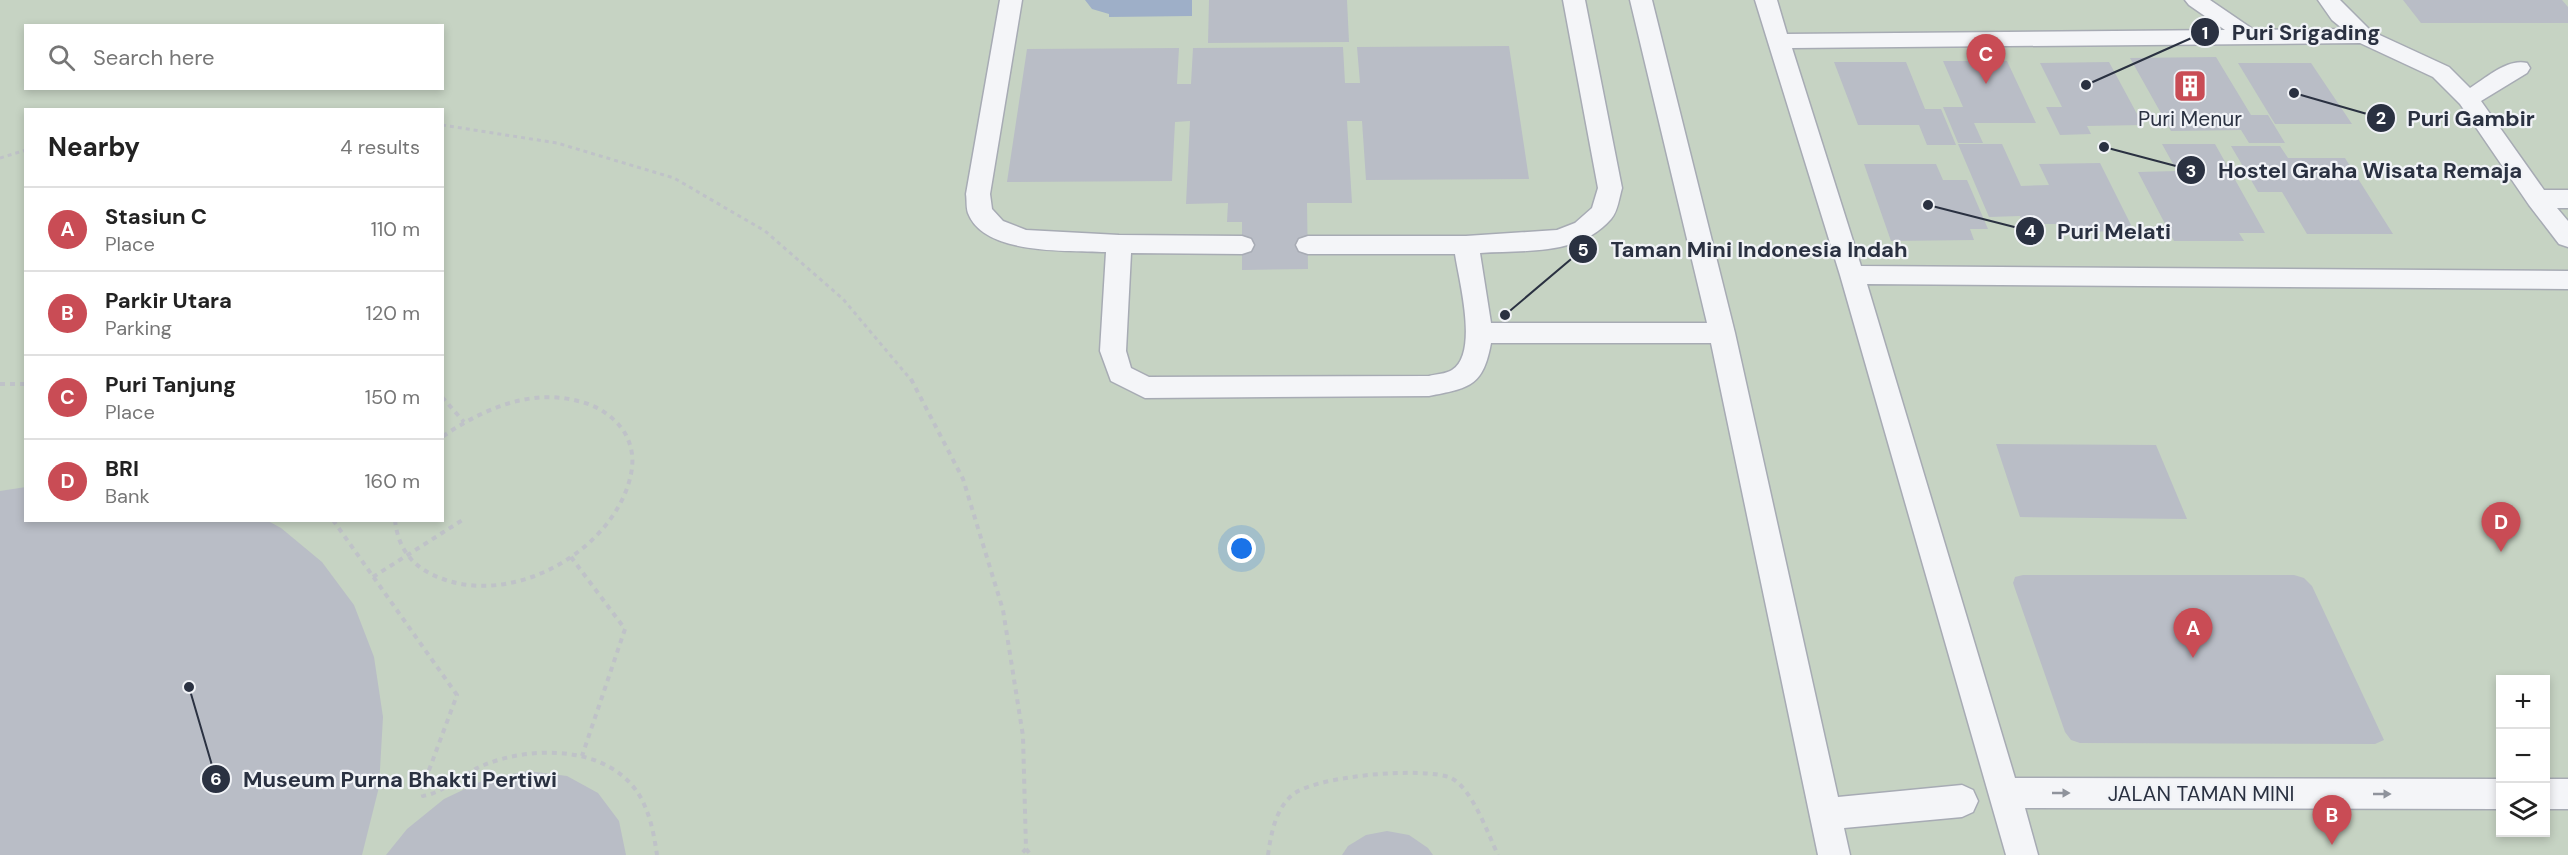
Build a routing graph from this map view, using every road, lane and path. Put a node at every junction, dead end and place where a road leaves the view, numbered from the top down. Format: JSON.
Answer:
{"nodes":[{"id":1,"x":1011,"y":0,"type":"edge"},
{"id":2,"x":1574,"y":0,"type":"edge"},
{"id":3,"x":1641,"y":0,"type":"edge"},
{"id":4,"x":1766,"y":0,"type":"edge"},
{"id":5,"x":2196,"y":0,"type":"edge"},
{"id":6,"x":2329,"y":0,"type":"edge"},
{"id":7,"x":2363,"y":36,"type":"junction"},
{"id":8,"x":2251,"y":38,"type":"junction"},
{"id":9,"x":1779,"y":41,"type":"junction"},
{"id":10,"x":2519,"y":68,"type":"dead end"},
{"id":11,"x":2468,"y":99,"type":"junction"},
{"id":12,"x":444,"y":124,"type":"edge"},
{"id":13,"x":24,"y":151,"type":"edge"},
{"id":14,"x":0,"y":158,"type":"edge"},
{"id":15,"x":2536,"y":199,"type":"junction"},
{"id":16,"x":2568,"y":199,"type":"edge"},
{"id":17,"x":2568,"y":238,"type":"edge"},
{"id":18,"x":1119,"y":244,"type":"junction"},
{"id":19,"x":1242,"y":245,"type":"dead end"},
{"id":20,"x":1308,"y":245,"type":"dead end"},
{"id":21,"x":1466,"y":245,"type":"junction"},
{"id":22,"x":1852,"y":275,"type":"junction"},
{"id":23,"x":2568,"y":280,"type":"edge"},
{"id":24,"x":1480,"y":333,"type":"junction"},
{"id":25,"x":1722,"y":333,"type":"junction"},
{"id":26,"x":0,"y":384,"type":"edge"},
{"id":27,"x":24,"y":384,"type":"edge"},
{"id":28,"x":444,"y":399,"type":"edge"},
{"id":29,"x":464,"y":422,"type":"junction"},
{"id":30,"x":444,"y":436,"type":"edge"},
{"id":31,"x":464,"y":519,"type":"dead end"},
{"id":32,"x":334,"y":522,"type":"edge"},
{"id":33,"x":395,"y":522,"type":"edge"},
{"id":34,"x":406,"y":556,"type":"junction"},
{"id":35,"x":571,"y":557,"type":"junction"},
{"id":36,"x":374,"y":577,"type":"junction"},
{"id":37,"x":582,"y":756,"type":"junction"},
{"id":38,"x":2002,"y":793,"type":"junction"},
{"id":39,"x":2496,"y":794,"type":"edge"},
{"id":40,"x":2550,"y":794,"type":"edge"},
{"id":41,"x":2568,"y":794,"type":"edge"},
{"id":42,"x":1962,"y":801,"type":"dead end"},
{"id":43,"x":1826,"y":814,"type":"junction"},
{"id":44,"x":1026,"y":849,"type":"junction"},
{"id":45,"x":657,"y":855,"type":"edge"},
{"id":46,"x":1020,"y":855,"type":"edge"},
{"id":47,"x":1030,"y":855,"type":"edge"},
{"id":48,"x":1268,"y":855,"type":"edge"},
{"id":49,"x":1498,"y":855,"type":"edge"},
{"id":50,"x":1834,"y":855,"type":"edge"},
{"id":51,"x":2022,"y":855,"type":"edge"}],
"edges":[{"from":1,"to":18,"type":"lane"},
{"from":2,"to":21,"type":"lane"},
{"from":3,"to":25,"type":"lane"},
{"from":4,"to":9,"type":"lane"},
{"from":5,"to":8,"type":"lane"},
{"from":6,"to":7,"type":"lane"},
{"from":7,"to":8,"type":"lane"},
{"from":7,"to":11,"type":"lane"},
{"from":8,"to":9,"type":"lane"},
{"from":9,"to":22,"type":"lane"},
{"from":10,"to":11,"type":"lane"},
{"from":11,"to":15,"type":"lane"},
{"from":12,"to":44,"type":"path"},
{"from":13,"to":14,"type":"path"},
{"from":15,"to":16,"type":"lane"},
{"from":15,"to":17,"type":"lane"},
{"from":18,"to":19,"type":"lane"},
{"from":18,"to":24,"type":"lane"},
{"from":20,"to":21,"type":"lane"},
{"from":21,"to":24,"type":"lane"},
{"from":22,"to":23,"type":"lane"},
{"from":22,"to":38,"type":"lane"},
{"from":24,"to":25,"type":"lane"},
{"from":25,"to":43,"type":"lane"},
{"from":26,"to":27,"type":"path"},
{"from":28,"to":29,"type":"path"},
{"from":29,"to":30,"type":"path"},
{"from":29,"to":35,"type":"path"},
{"from":31,"to":34,"type":"path"},
{"from":32,"to":36,"type":"path"},
{"from":33,"to":34,"type":"path"},
{"from":34,"to":35,"type":"path"},
{"from":34,"to":36,"type":"path"},
{"from":35,"to":37,"type":"path"},
{"from":36,"to":37,"type":"path"},
{"from":37,"to":45,"type":"path"},
{"from":38,"to":39,"type":"lane","name":"JALAN TAMAN MINI","one_way":true},
{"from":38,"to":51,"type":"lane"},
{"from":40,"to":41,"type":"lane"},
{"from":42,"to":43,"type":"lane"},
{"from":43,"to":50,"type":"lane"},
{"from":44,"to":46,"type":"path"},
{"from":44,"to":47,"type":"path"},
{"from":48,"to":49,"type":"path"}]}
